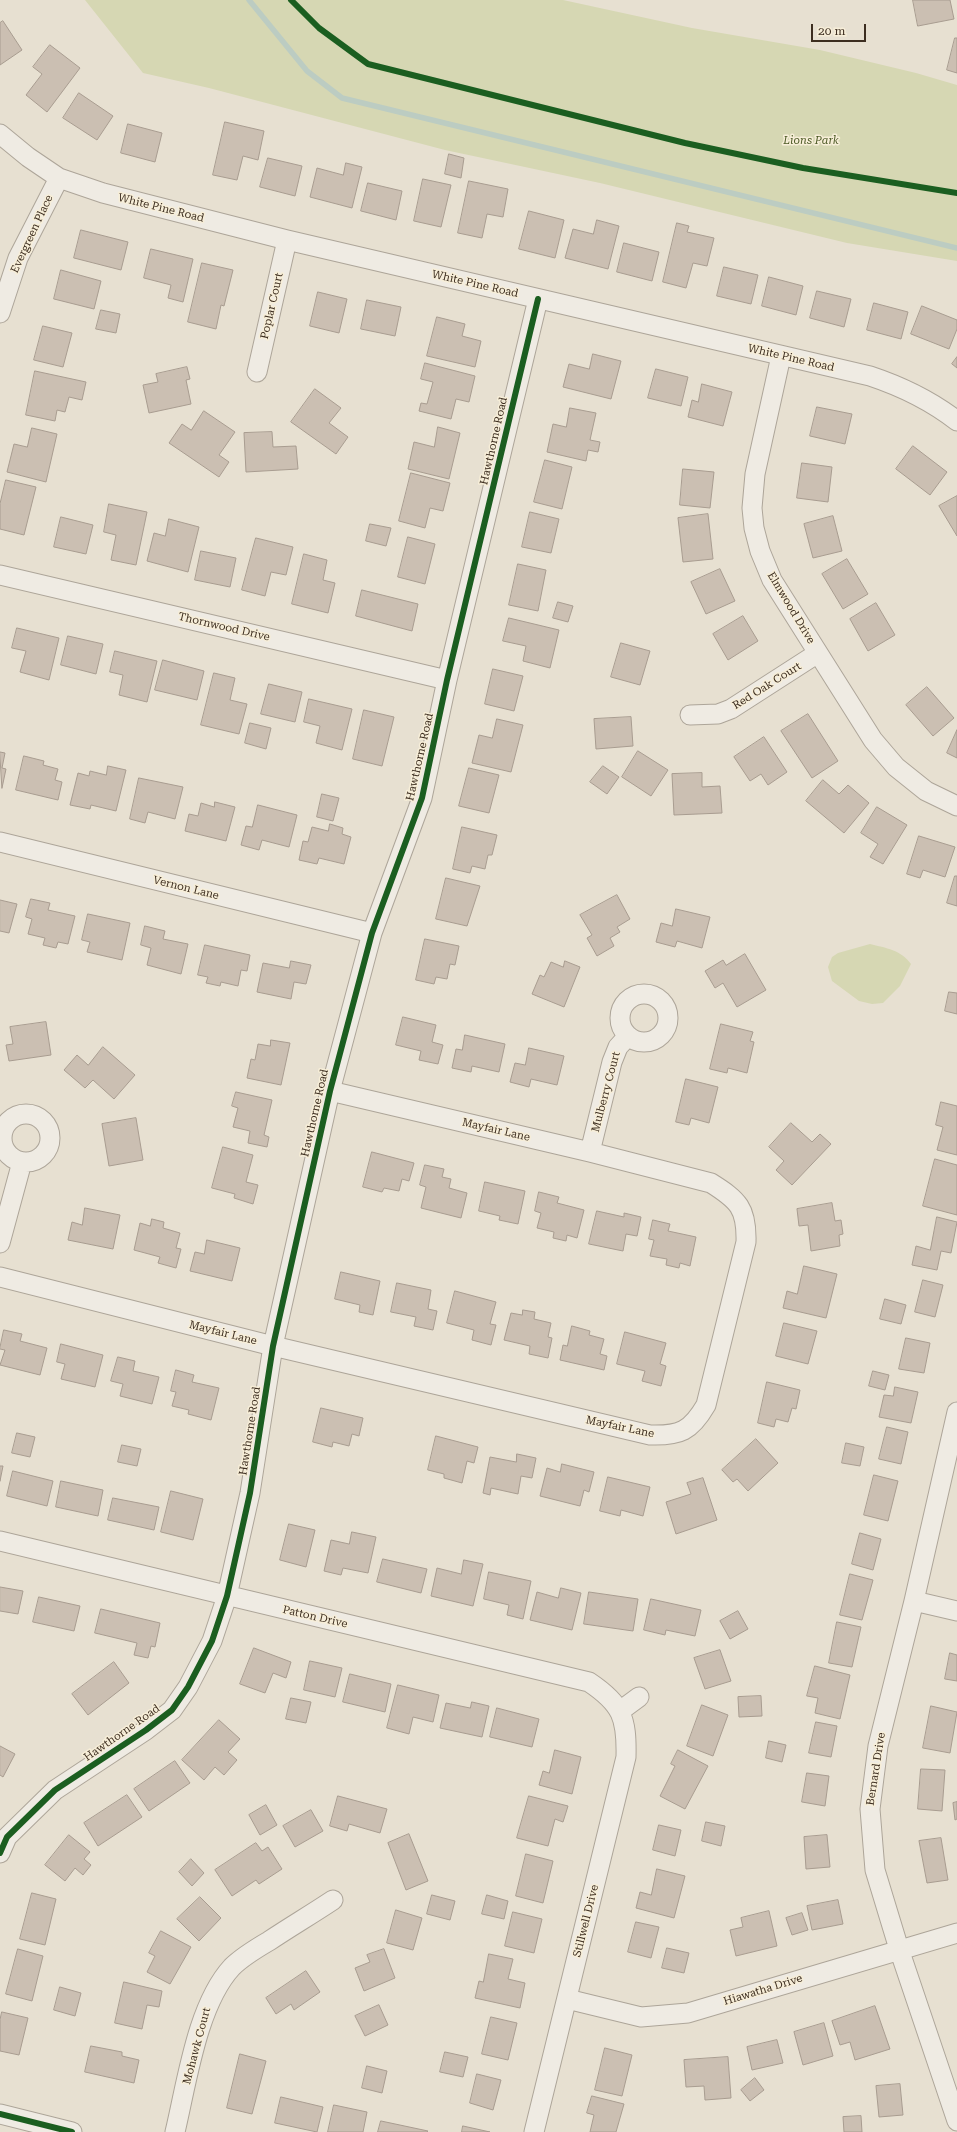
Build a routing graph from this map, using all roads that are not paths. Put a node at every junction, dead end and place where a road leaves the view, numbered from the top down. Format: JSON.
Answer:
{"nodes":[{"id":1,"x":0,"y":134,"type":"edge"},
{"id":2,"x":59,"y":178,"type":"junction"},
{"id":3,"x":287,"y":240,"type":"junction"},
{"id":4,"x":538,"y":299,"type":"junction"},
{"id":5,"x":0,"y":313,"type":"edge"},
{"id":6,"x":781,"y":356,"type":"junction"},
{"id":7,"x":257,"y":372,"type":"dead end"},
{"id":8,"x":957,"y":421,"type":"edge"},
{"id":9,"x":0,"y":575,"type":"edge"},
{"id":10,"x":818,"y":653,"type":"junction"},
{"id":11,"x":447,"y":680,"type":"junction"},
{"id":12,"x":690,"y":715,"type":"dead end"},
{"id":13,"x":957,"y":806,"type":"edge"},
{"id":14,"x":0,"y":842,"type":"edge"},
{"id":15,"x":372,"y":934,"type":"junction"},
{"id":16,"x":628,"y":1036,"type":"dead end"},
{"id":17,"x":330,"y":1091,"type":"junction"},
{"id":18,"x":590,"y":1152,"type":"junction"},
{"id":19,"x":22,"y":1162,"type":"dead end"},
{"id":20,"x":0,"y":1243,"type":"edge"},
{"id":21,"x":0,"y":1277,"type":"edge"},
{"id":22,"x":273,"y":1346,"type":"junction"},
{"id":23,"x":957,"y":1412,"type":"edge"},
{"id":24,"x":0,"y":1541,"type":"edge"},
{"id":25,"x":227,"y":1596,"type":"junction"},
{"id":26,"x":914,"y":1601,"type":"junction"},
{"id":27,"x":957,"y":1612,"type":"edge"},
{"id":28,"x":639,"y":1698,"type":"dead end"},
{"id":29,"x":620,"y":1710,"type":"junction"},
{"id":30,"x":2,"y":1841,"type":"edge"},
{"id":31,"x":333,"y":1900,"type":"dead end"},
{"id":32,"x":957,"y":1933,"type":"edge"},
{"id":33,"x":898,"y":1949,"type":"junction"},
{"id":34,"x":567,"y":1999,"type":"junction"},
{"id":35,"x":0,"y":2114,"type":"edge"},
{"id":36,"x":957,"y":2121,"type":"edge"},
{"id":37,"x":72,"y":2132,"type":"edge"},
{"id":38,"x":175,"y":2132,"type":"edge"},
{"id":39,"x":534,"y":2132,"type":"edge"}],
"edges":[{"from":1,"to":2,"type":"street","name":"White Pine Road"},
{"from":2,"to":3,"type":"street","name":"White Pine Road"},
{"from":2,"to":5,"type":"street","name":"Evergreen Place"},
{"from":3,"to":4,"type":"street","name":"White Pine Road"},
{"from":3,"to":7,"type":"street","name":"Poplar Court"},
{"from":4,"to":6,"type":"street","name":"White Pine Road"},
{"from":4,"to":11,"type":"street","name":"Hawthorne Road"},
{"from":6,"to":8,"type":"street","name":"White Pine Road"},
{"from":6,"to":10,"type":"street","name":"Elmwood Drive"},
{"from":9,"to":11,"type":"street","name":"Thornwood Drive"},
{"from":10,"to":12,"type":"street","name":"Red Oak Court"},
{"from":10,"to":13,"type":"street","name":"Elmwood Drive"},
{"from":11,"to":15,"type":"street","name":"Hawthorne Road"},
{"from":14,"to":15,"type":"street","name":"Vernon Lane"},
{"from":15,"to":17,"type":"street","name":"Hawthorne Road"},
{"from":16,"to":18,"type":"street","name":"Mulberry Court"},
{"from":17,"to":18,"type":"street","name":"Mayfair Lane"},
{"from":17,"to":22,"type":"street","name":"Hawthorne Road"},
{"from":18,"to":22,"type":"street","name":"Mayfair Lane"},
{"from":19,"to":20,"type":"street"},
{"from":21,"to":22,"type":"street","name":"Mayfair Lane"},
{"from":22,"to":25,"type":"street","name":"Hawthorne Road"},
{"from":23,"to":26,"type":"street","name":"Bernard Drive"},
{"from":24,"to":25,"type":"street","name":"Patton Drive"},
{"from":25,"to":29,"type":"street","name":"Patton Drive"},
{"from":25,"to":30,"type":"street","name":"Hawthorne Road"},
{"from":26,"to":27,"type":"street"},
{"from":26,"to":33,"type":"street","name":"Bernard Drive"},
{"from":28,"to":29,"type":"street"},
{"from":29,"to":34,"type":"street","name":"Stillwell Drive"},
{"from":31,"to":38,"type":"street","name":"Mohawk Court"},
{"from":32,"to":33,"type":"street","name":"Hiawatha Drive"},
{"from":33,"to":34,"type":"street","name":"Hiawatha Drive"},
{"from":33,"to":36,"type":"street","name":"Bernard Drive"},
{"from":34,"to":39,"type":"street","name":"Stillwell Drive"},
{"from":35,"to":37,"type":"street"}]}
